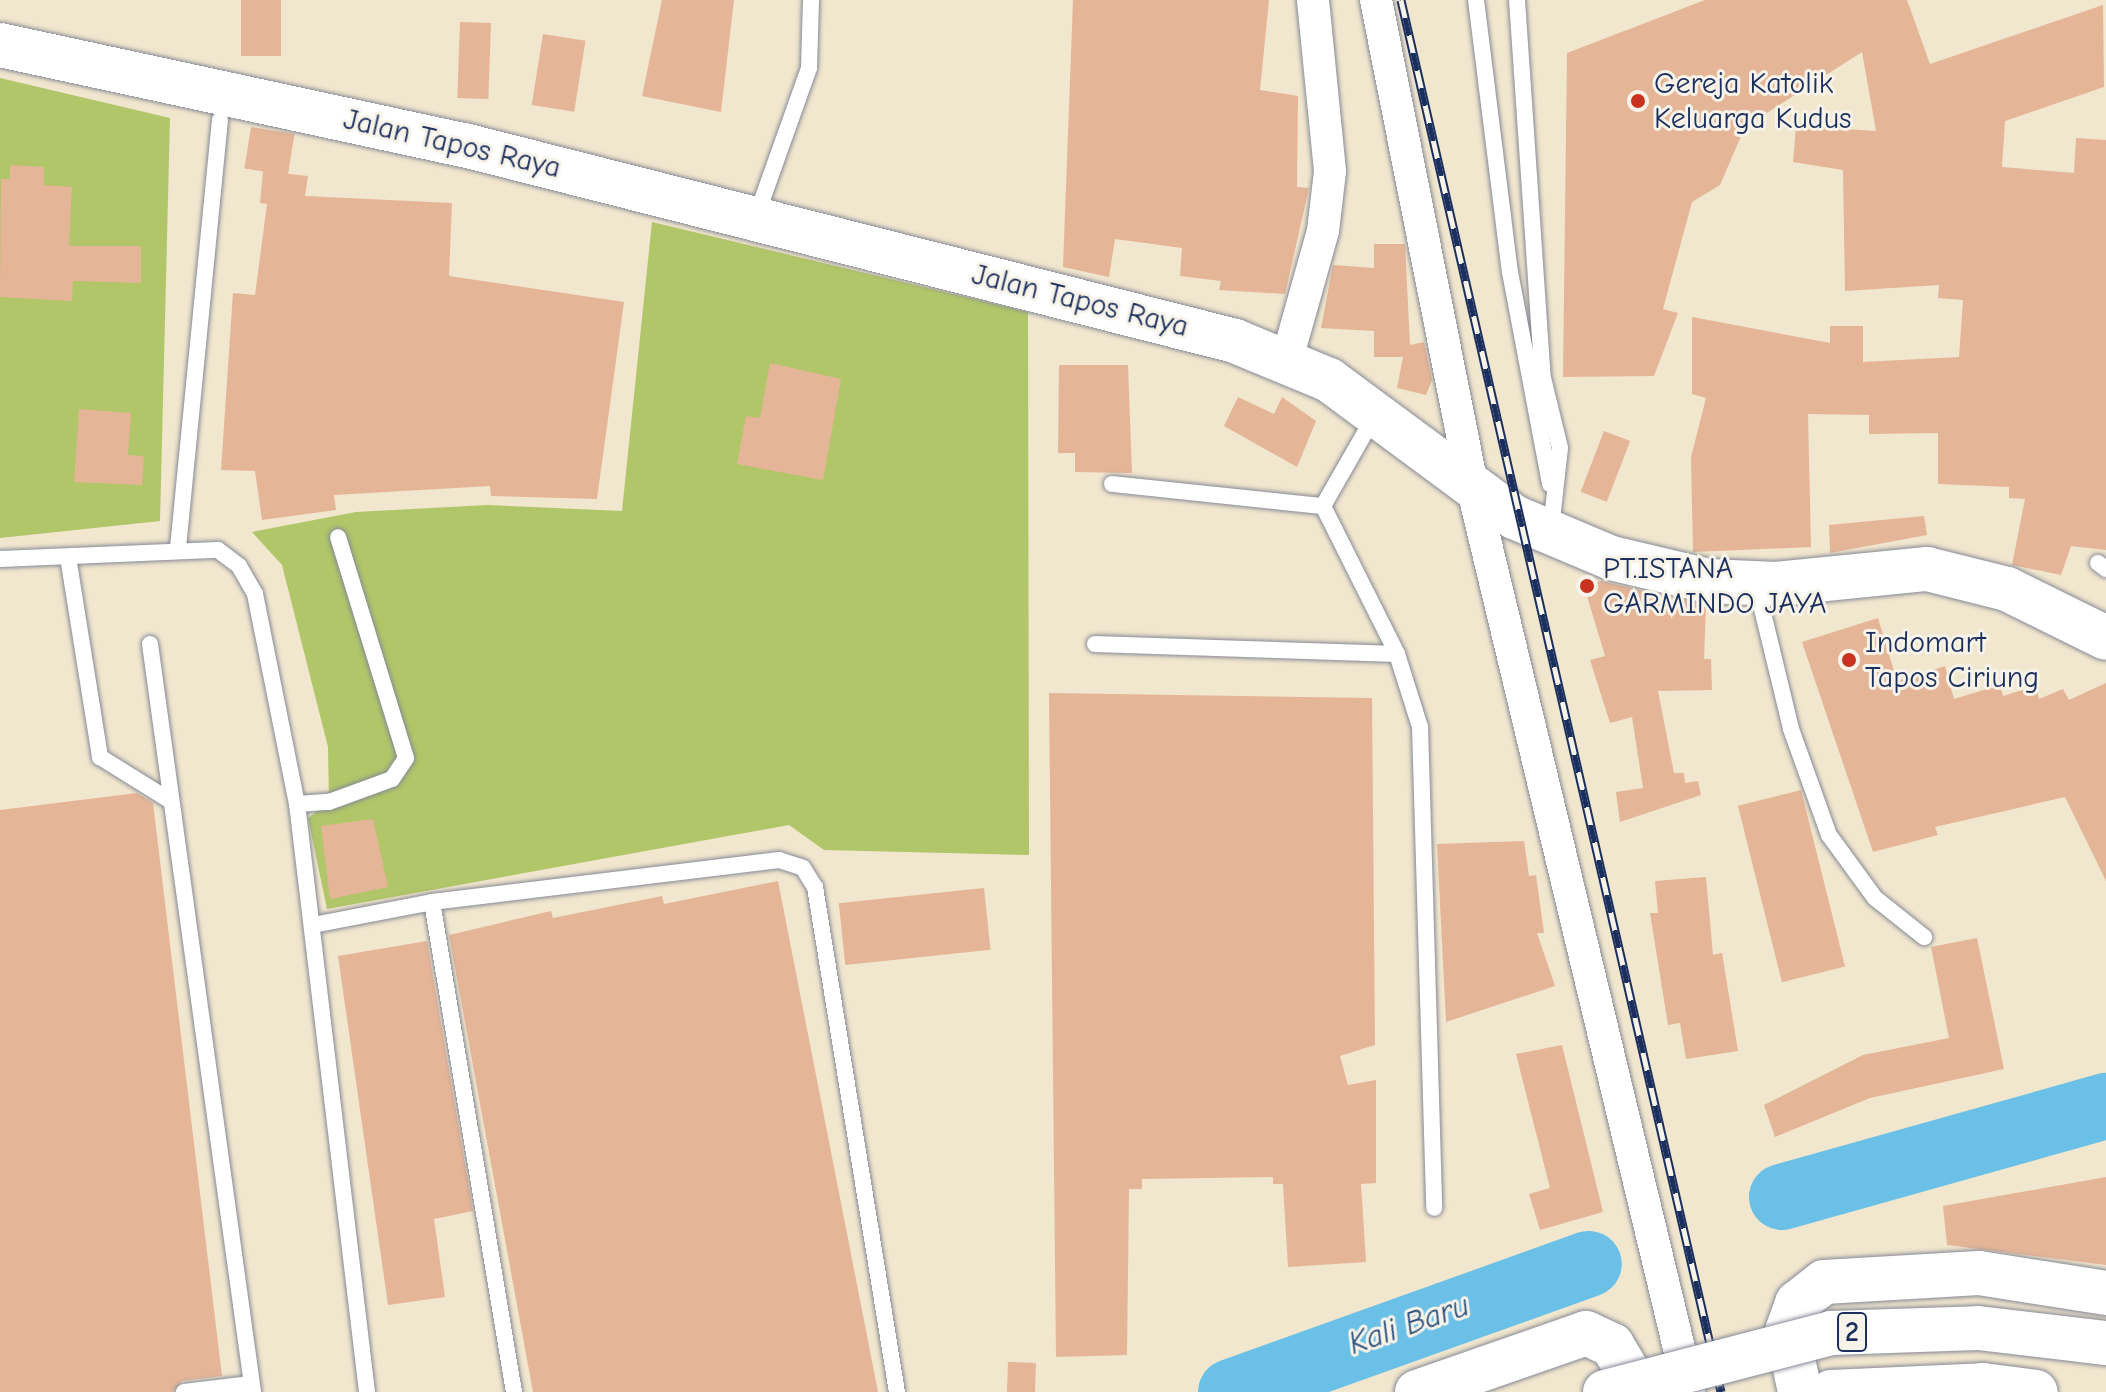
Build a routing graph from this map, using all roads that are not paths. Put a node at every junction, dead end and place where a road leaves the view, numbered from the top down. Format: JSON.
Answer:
{"nodes":[{"id":1,"x":811,"y":0,"type":"edge"},
{"id":2,"x":1313,"y":0,"type":"edge"},
{"id":3,"x":1376,"y":0,"type":"edge"},
{"id":4,"x":1476,"y":0,"type":"edge"},
{"id":5,"x":1517,"y":0,"type":"edge"},
{"id":6,"x":0,"y":45,"type":"edge"},
{"id":7,"x":220,"y":120,"type":"dead end"},
{"id":8,"x":756,"y":218,"type":"junction"},
{"id":9,"x":1287,"y":359,"type":"junction"},
{"id":10,"x":1377,"y":412,"type":"junction"},
{"id":11,"x":1112,"y":484,"type":"dead end"},
{"id":12,"x":1551,"y":487,"type":"junction"},
{"id":13,"x":1473,"y":490,"type":"junction"},
{"id":14,"x":1323,"y":506,"type":"junction"},
{"id":15,"x":1551,"y":533,"type":"junction"},
{"id":16,"x":338,"y":537,"type":"dead end"},
{"id":17,"x":178,"y":548,"type":"junction"},
{"id":18,"x":68,"y":557,"type":"junction"},
{"id":19,"x":0,"y":559,"type":"edge"},
{"id":20,"x":1755,"y":583,"type":"junction"},
{"id":21,"x":2106,"y":638,"type":"edge"},
{"id":22,"x":150,"y":644,"type":"dead end"},
{"id":23,"x":1095,"y":644,"type":"dead end"},
{"id":24,"x":1397,"y":654,"type":"junction"},
{"id":25,"x":169,"y":800,"type":"junction"},
{"id":26,"x":297,"y":804,"type":"junction"},
{"id":27,"x":432,"y":902,"type":"junction"},
{"id":28,"x":313,"y":925,"type":"junction"},
{"id":29,"x":1924,"y":937,"type":"dead end"},
{"id":30,"x":1434,"y":1208,"type":"dead end"},
{"id":31,"x":2106,"y":1293,"type":"edge"},
{"id":32,"x":2106,"y":1343,"type":"edge"},
{"id":33,"x":252,"y":1388,"type":"edge"},
{"id":34,"x":184,"y":1392,"type":"edge"},
{"id":35,"x":367,"y":1392,"type":"edge"},
{"id":36,"x":514,"y":1392,"type":"edge"},
{"id":37,"x":897,"y":1392,"type":"edge"},
{"id":38,"x":1417,"y":1392,"type":"edge"},
{"id":39,"x":1605,"y":1392,"type":"edge"},
{"id":40,"x":1640,"y":1392,"type":"edge"},
{"id":41,"x":1689,"y":1392,"type":"edge"},
{"id":42,"x":1800,"y":1392,"type":"edge"},
{"id":43,"x":1831,"y":1392,"type":"edge"},
{"id":44,"x":2036,"y":1392,"type":"edge"}],
"edges":[{"from":1,"to":8,"type":"lane"},
{"from":2,"to":9,"type":"street"},
{"from":3,"to":13,"type":"street"},
{"from":4,"to":12,"type":"lane"},
{"from":5,"to":12,"type":"lane"},
{"from":6,"to":8,"type":"main road","name":"Jalan Tapos Raya"},
{"from":7,"to":17,"type":"lane"},
{"from":8,"to":9,"type":"main road","name":"Jalan Tapos Raya"},
{"from":9,"to":10,"type":"main road","name":"Jalan Tapos Raya"},
{"from":10,"to":13,"type":"main road","name":"Jalan Tapos Raya"},
{"from":10,"to":14,"type":"lane"},
{"from":11,"to":14,"type":"lane"},
{"from":12,"to":15,"type":"lane"},
{"from":13,"to":15,"type":"main road","name":"Jalan Tapos Raya"},
{"from":13,"to":41,"type":"street"},
{"from":14,"to":24,"type":"lane"},
{"from":15,"to":20,"type":"main road","name":"Jalan Tapos Raya"},
{"from":16,"to":26,"type":"lane"},
{"from":17,"to":18,"type":"lane"},
{"from":17,"to":26,"type":"lane"},
{"from":18,"to":19,"type":"lane"},
{"from":18,"to":25,"type":"lane"},
{"from":20,"to":21,"type":"main road","name":"Jalan Tapos Raya"},
{"from":20,"to":29,"type":"lane"},
{"from":22,"to":25,"type":"lane"},
{"from":23,"to":24,"type":"lane"},
{"from":24,"to":30,"type":"lane"},
{"from":25,"to":33,"type":"lane"},
{"from":26,"to":28,"type":"lane"},
{"from":27,"to":28,"type":"lane"},
{"from":27,"to":36,"type":"lane"},
{"from":27,"to":37,"type":"lane"},
{"from":28,"to":35,"type":"lane"},
{"from":31,"to":42,"type":"main road"},
{"from":32,"to":39,"type":"main road","number":"2","bridge":true},
{"from":33,"to":34,"type":"lane"},
{"from":38,"to":40,"type":"main road"},
{"from":43,"to":44,"type":"main road","number":"2"}]}
